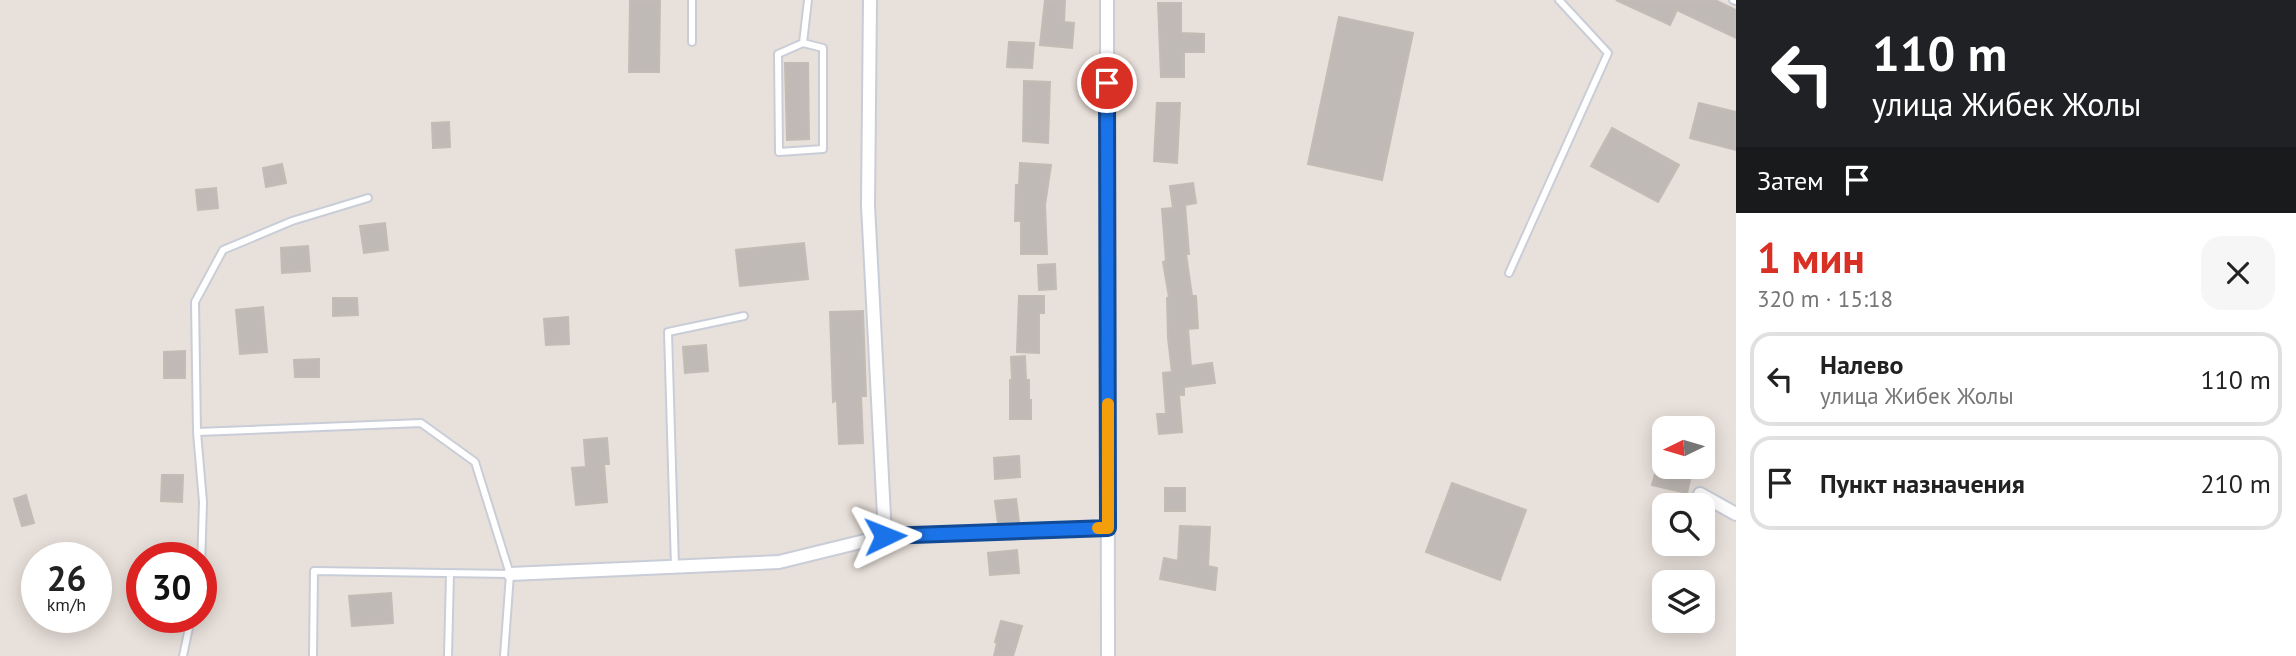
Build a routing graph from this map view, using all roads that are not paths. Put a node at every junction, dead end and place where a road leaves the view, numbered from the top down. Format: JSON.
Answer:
{"nodes":[{"id":1,"x":692,"y":0,"type":"edge"},
{"id":2,"x":808,"y":0,"type":"edge"},
{"id":3,"x":870,"y":0,"type":"edge"},
{"id":4,"x":1107,"y":0,"type":"edge"},
{"id":5,"x":1559,"y":0,"type":"edge"},
{"id":6,"x":692,"y":42,"type":"dead end"},
{"id":7,"x":803,"y":43,"type":"junction"},
{"id":8,"x":368,"y":198,"type":"dead end"},
{"id":9,"x":1509,"y":273,"type":"dead end"},
{"id":10,"x":744,"y":316,"type":"dead end"},
{"id":11,"x":197,"y":432,"type":"junction"},
{"id":12,"x":1715,"y":502,"type":"edge"},
{"id":13,"x":1736,"y":514,"type":"edge"},
{"id":14,"x":1108,"y":528,"type":"junction"},
{"id":15,"x":885,"y":536,"type":"junction"},
{"id":16,"x":202,"y":542,"type":"edge"},
{"id":17,"x":675,"y":567,"type":"junction"},
{"id":18,"x":450,"y":574,"type":"junction"},
{"id":19,"x":510,"y":574,"type":"junction"},
{"id":20,"x":188,"y":633,"type":"edge"},
{"id":21,"x":183,"y":656,"type":"edge"},
{"id":22,"x":313,"y":656,"type":"edge"},
{"id":23,"x":448,"y":656,"type":"edge"},
{"id":24,"x":504,"y":656,"type":"edge"},
{"id":25,"x":1108,"y":656,"type":"edge"}],
"edges":[{"from":1,"to":6,"type":"lane"},
{"from":2,"to":7,"type":"lane"},
{"from":3,"to":15,"type":"street"},
{"from":4,"to":14,"type":"street"},
{"from":5,"to":9,"type":"lane"},
{"from":7,"to":7,"type":"lane"},
{"from":8,"to":11,"type":"lane"},
{"from":10,"to":17,"type":"lane"},
{"from":11,"to":16,"type":"lane"},
{"from":11,"to":19,"type":"lane"},
{"from":12,"to":13,"type":"street"},
{"from":14,"to":15,"type":"street"},
{"from":14,"to":25,"type":"street"},
{"from":15,"to":17,"type":"street"},
{"from":17,"to":19,"type":"street"},
{"from":18,"to":19,"type":"lane"},
{"from":18,"to":22,"type":"lane"},
{"from":18,"to":23,"type":"lane"},
{"from":19,"to":24,"type":"lane"},
{"from":20,"to":21,"type":"lane"}]}
